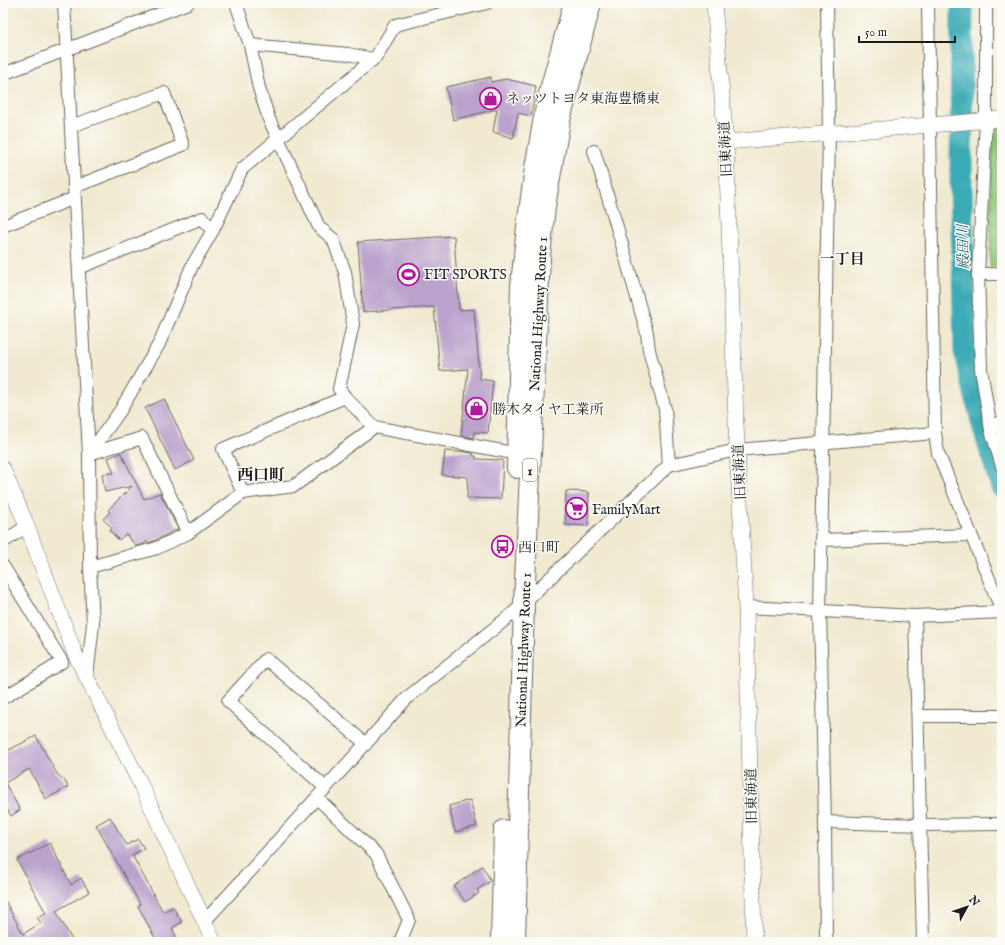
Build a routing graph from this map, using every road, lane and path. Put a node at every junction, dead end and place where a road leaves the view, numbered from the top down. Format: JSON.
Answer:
{"nodes":[{"id":1,"x":64,"y":3,"type":"edge"},
{"id":2,"x":188,"y":3,"type":"edge"},
{"id":3,"x":236,"y":3,"type":"edge"},
{"id":4,"x":486,"y":3,"type":"edge"},
{"id":5,"x":574,"y":3,"type":"edge"},
{"id":6,"x":590,"y":3,"type":"edge"},
{"id":7,"x":714,"y":3,"type":"edge"},
{"id":8,"x":827,"y":3,"type":"edge"},
{"id":9,"x":928,"y":3,"type":"edge"},
{"id":10,"x":986,"y":3,"type":"edge"},
{"id":11,"x":250,"y":45,"type":"junction"},
{"id":12,"x":67,"y":50,"type":"junction"},
{"id":13,"x":373,"y":59,"type":"junction"},
{"id":14,"x":3,"y":74,"type":"edge"},
{"id":15,"x":1002,"y":119,"type":"edge"},
{"id":16,"x":986,"y":120,"type":"junction"},
{"id":17,"x":934,"y":125,"type":"junction"},
{"id":18,"x":71,"y":126,"type":"junction"},
{"id":19,"x":829,"y":133,"type":"junction"},
{"id":20,"x":277,"y":139,"type":"junction"},
{"id":21,"x":726,"y":142,"type":"junction"},
{"id":22,"x":594,"y":151,"type":"dead end"},
{"id":23,"x":75,"y":192,"type":"junction"},
{"id":24,"x":3,"y":226,"type":"edge"},
{"id":25,"x":213,"y":230,"type":"junction"},
{"id":26,"x":79,"y":268,"type":"junction"},
{"id":27,"x":978,"y":274,"type":"junction"},
{"id":28,"x":1002,"y":274,"type":"edge"},
{"id":29,"x":345,"y":396,"type":"junction"},
{"id":30,"x":1002,"y":421,"type":"edge"},
{"id":31,"x":374,"y":426,"type":"junction"},
{"id":32,"x":991,"y":430,"type":"junction"},
{"id":33,"x":935,"y":433,"type":"junction"},
{"id":34,"x":824,"y":443,"type":"junction"},
{"id":35,"x":738,"y":450,"type":"junction"},
{"id":36,"x":89,"y":454,"type":"junction"},
{"id":37,"x":518,"y":454,"type":"junction"},
{"id":38,"x":669,"y":465,"type":"junction"},
{"id":39,"x":1002,"y":466,"type":"edge"},
{"id":40,"x":3,"y":469,"type":"edge"},
{"id":41,"x":244,"y":494,"type":"junction"},
{"id":42,"x":28,"y":526,"type":"junction"},
{"id":43,"x":188,"y":533,"type":"junction"},
{"id":44,"x":971,"y":535,"type":"junction"},
{"id":45,"x":821,"y":540,"type":"junction"},
{"id":46,"x":3,"y":542,"type":"edge"},
{"id":47,"x":3,"y":566,"type":"edge"},
{"id":48,"x":90,"y":567,"type":"junction"},
{"id":49,"x":746,"y":607,"type":"junction"},
{"id":50,"x":518,"y":609,"type":"junction"},
{"id":51,"x":820,"y":611,"type":"junction"},
{"id":52,"x":1002,"y":611,"type":"edge"},
{"id":53,"x":916,"y":616,"type":"junction"},
{"id":54,"x":87,"y":677,"type":"junction"},
{"id":55,"x":3,"y":698,"type":"edge"},
{"id":56,"x":918,"y":716,"type":"junction"},
{"id":57,"x":1002,"y":716,"type":"edge"},
{"id":58,"x":366,"y":744,"type":"junction"},
{"id":59,"x":326,"y":788,"type":"junction"},
{"id":60,"x":317,"y":798,"type":"junction"},
{"id":61,"x":825,"y":822,"type":"junction"},
{"id":62,"x":920,"y":824,"type":"junction"},
{"id":63,"x":1002,"y":824,"type":"edge"},
{"id":64,"x":204,"y":922,"type":"junction"},
{"id":65,"x":214,"y":942,"type":"edge"},
{"id":66,"x":400,"y":942,"type":"edge"},
{"id":67,"x":501,"y":942,"type":"edge"},
{"id":68,"x":515,"y":942,"type":"edge"},
{"id":69,"x":754,"y":942,"type":"edge"},
{"id":70,"x":826,"y":942,"type":"edge"},
{"id":71,"x":923,"y":942,"type":"edge"}],
"edges":[{"from":1,"to":12,"type":"street"},
{"from":2,"to":12,"type":"street"},
{"from":3,"to":11,"type":"street"},
{"from":4,"to":13,"type":"street"},
{"from":5,"to":37,"type":"highway","name":"National Highway Route 1","number":"1"},
{"from":6,"to":50,"type":"highway","name":"National Highway Route 1","number":"1"},
{"from":7,"to":21,"type":"street","name":"旧東海道"},
{"from":8,"to":19,"type":"street"},
{"from":9,"to":17,"type":"street"},
{"from":10,"to":16,"type":"street"},
{"from":11,"to":13,"type":"street"},
{"from":11,"to":20,"type":"street"},
{"from":12,"to":14,"type":"street"},
{"from":12,"to":18,"type":"street"},
{"from":13,"to":20,"type":"street"},
{"from":15,"to":16,"type":"street"},
{"from":16,"to":17,"type":"street"},
{"from":16,"to":27,"type":"street"},
{"from":17,"to":19,"type":"street"},
{"from":17,"to":33,"type":"street"},
{"from":18,"to":23,"type":"street"},
{"from":18,"to":23,"type":"street"},
{"from":19,"to":21,"type":"street"},
{"from":19,"to":34,"type":"street"},
{"from":20,"to":25,"type":"street"},
{"from":20,"to":29,"type":"street"},
{"from":21,"to":35,"type":"street","name":"旧東海道"},
{"from":22,"to":38,"type":"street"},
{"from":23,"to":24,"type":"street"},
{"from":23,"to":26,"type":"street"},
{"from":25,"to":26,"type":"street"},
{"from":25,"to":36,"type":"street"},
{"from":26,"to":36,"type":"street"},
{"from":27,"to":28,"type":"street"},
{"from":27,"to":32,"type":"street"},
{"from":29,"to":31,"type":"street"},
{"from":29,"to":41,"type":"street"},
{"from":30,"to":32,"type":"street"},
{"from":31,"to":37,"type":"street"},
{"from":31,"to":41,"type":"street"},
{"from":32,"to":39,"type":"street"},
{"from":33,"to":34,"type":"street"},
{"from":33,"to":44,"type":"street"},
{"from":34,"to":35,"type":"street"},
{"from":34,"to":45,"type":"street"},
{"from":35,"to":38,"type":"street"},
{"from":35,"to":49,"type":"street","name":"旧東海道"},
{"from":36,"to":43,"type":"street"},
{"from":36,"to":48,"type":"street"},
{"from":37,"to":50,"type":"highway","name":"National Highway Route 1","number":"1"},
{"from":38,"to":50,"type":"street"},
{"from":40,"to":42,"type":"street"},
{"from":41,"to":43,"type":"street"},
{"from":42,"to":46,"type":"street"},
{"from":42,"to":54,"type":"street"},
{"from":43,"to":48,"type":"street"},
{"from":44,"to":45,"type":"street"},
{"from":44,"to":52,"type":"street"},
{"from":45,"to":51,"type":"street"},
{"from":47,"to":55,"type":"street"},
{"from":48,"to":54,"type":"street"},
{"from":49,"to":51,"type":"street"},
{"from":49,"to":69,"type":"street","name":"旧東海道"},
{"from":50,"to":58,"type":"street"},
{"from":50,"to":67,"type":"highway","name":"National Highway Route 1","number":"1"},
{"from":50,"to":68,"type":"highway","name":"National Highway Route 1","number":"1"},
{"from":51,"to":53,"type":"street"},
{"from":51,"to":61,"type":"street"},
{"from":52,"to":53,"type":"street"},
{"from":53,"to":56,"type":"street"},
{"from":54,"to":64,"type":"street"},
{"from":56,"to":57,"type":"street"},
{"from":56,"to":62,"type":"street"},
{"from":58,"to":59,"type":"street"},
{"from":58,"to":59,"type":"street"},
{"from":59,"to":60,"type":"street"},
{"from":60,"to":64,"type":"street"},
{"from":60,"to":66,"type":"street"},
{"from":61,"to":62,"type":"street"},
{"from":61,"to":70,"type":"street"},
{"from":62,"to":63,"type":"street"},
{"from":62,"to":71,"type":"street"},
{"from":64,"to":65,"type":"street"}]}
